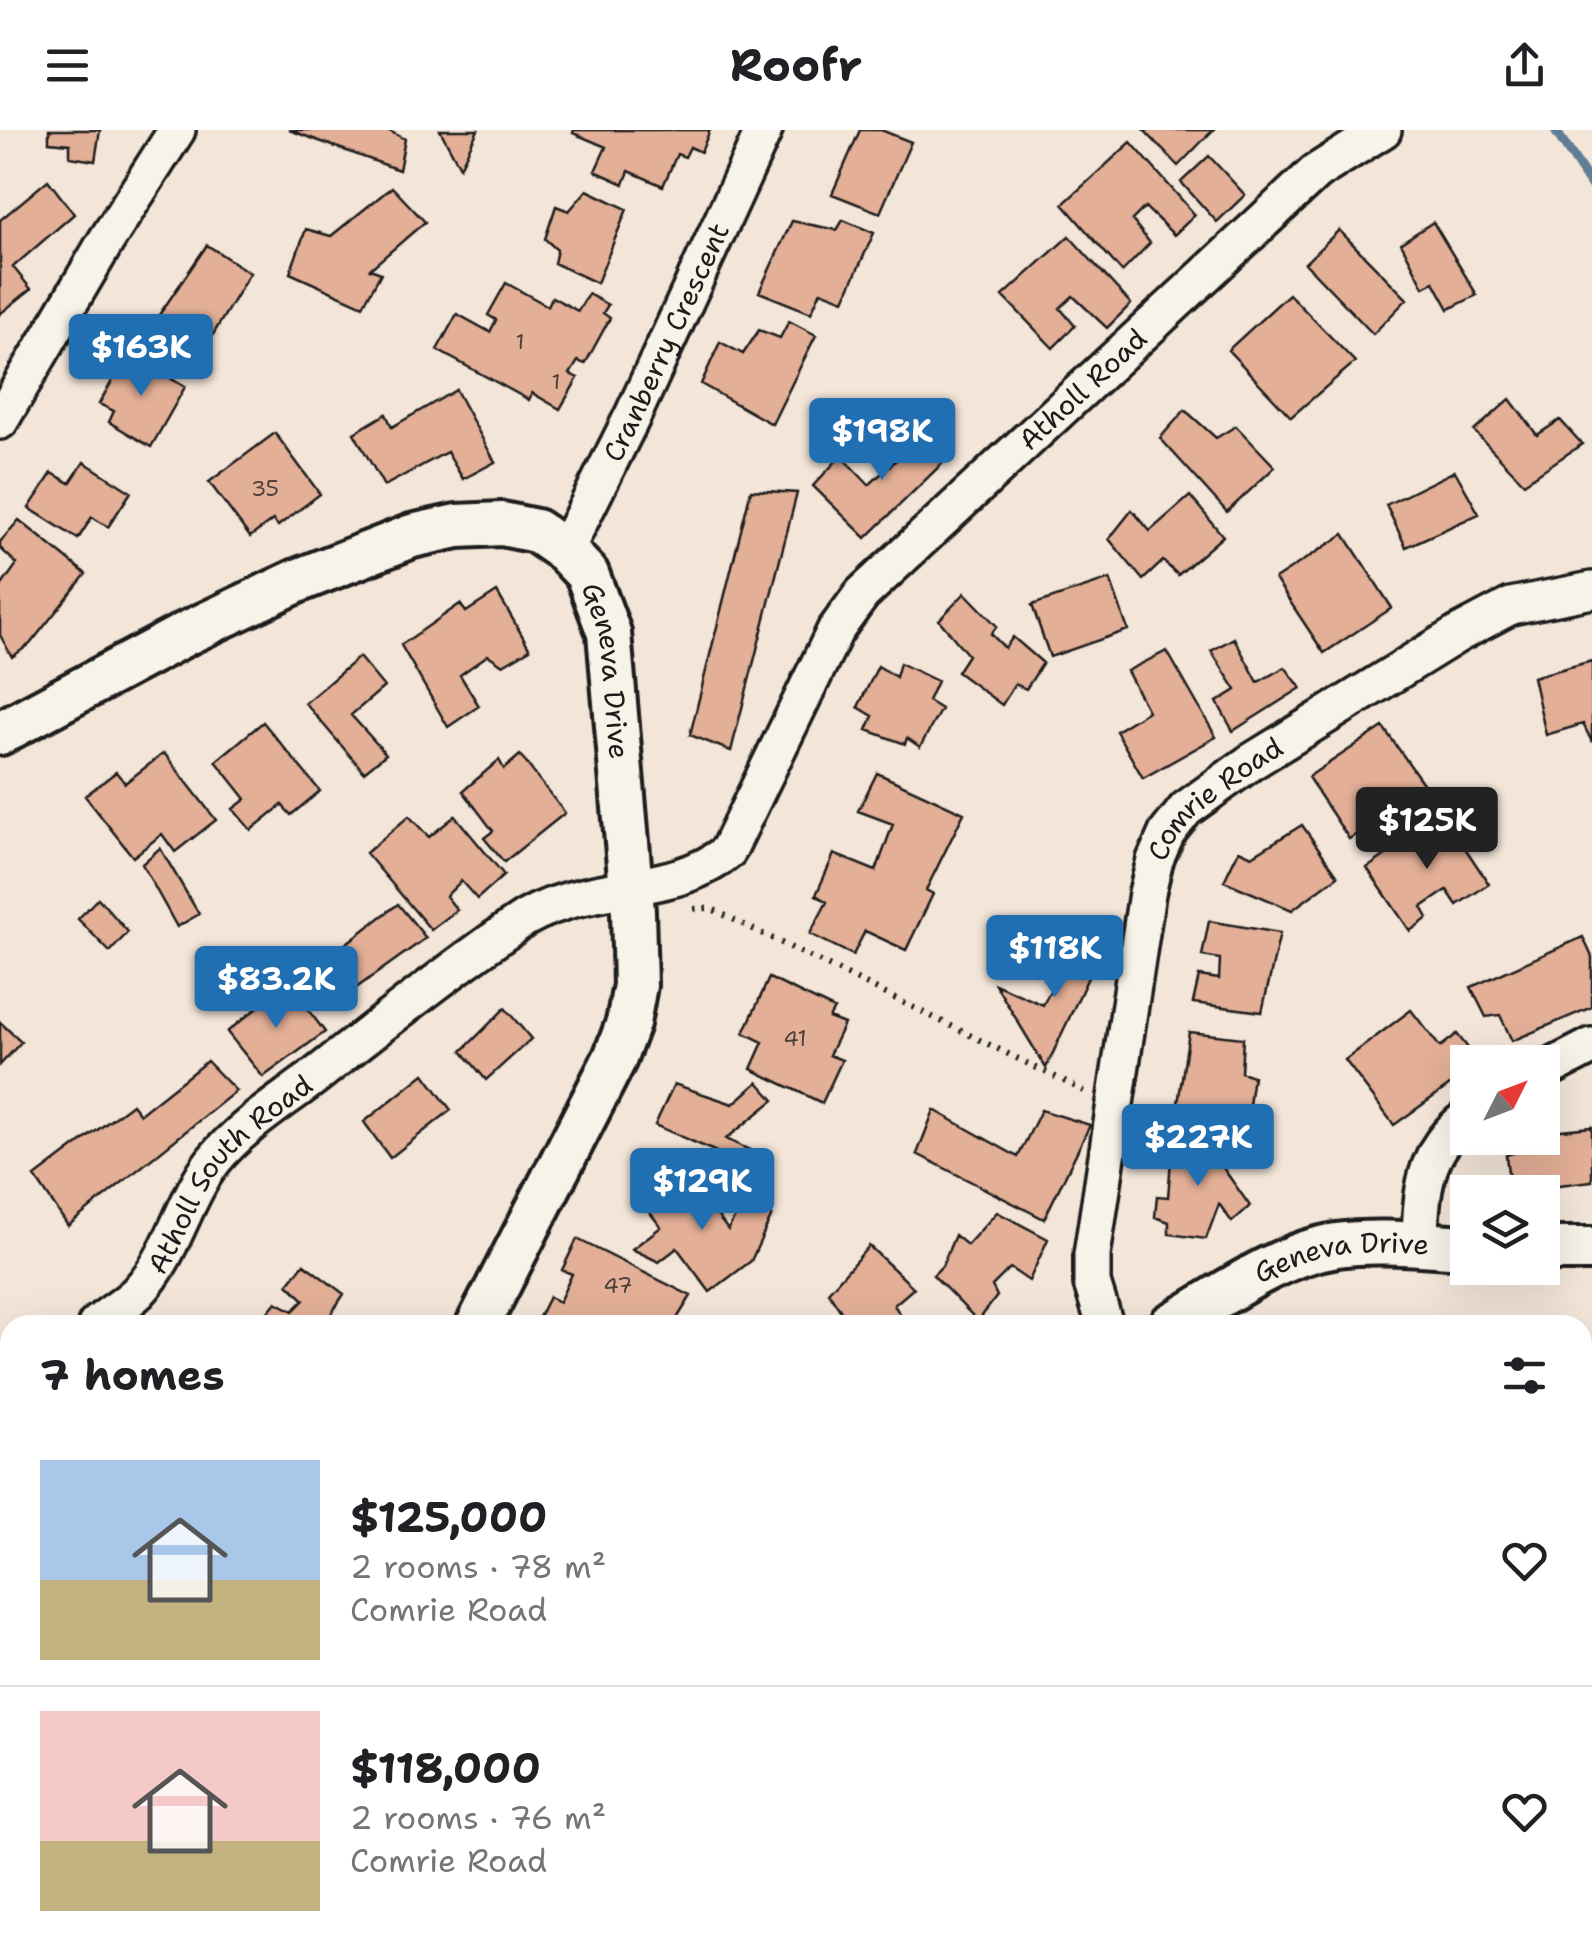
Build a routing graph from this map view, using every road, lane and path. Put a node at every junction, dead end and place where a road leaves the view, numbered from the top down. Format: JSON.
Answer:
{"nodes":[{"id":1,"x":177,"y":130,"type":"edge"},
{"id":2,"x":764,"y":130,"type":"edge"},
{"id":3,"x":1383,"y":130,"type":"edge"},
{"id":4,"x":157,"y":146,"type":"edge"},
{"id":5,"x":0,"y":421,"type":"edge"},
{"id":6,"x":565,"y":550,"type":"junction"},
{"id":7,"x":1592,"y":590,"type":"edge"},
{"id":8,"x":0,"y":733,"type":"edge"},
{"id":9,"x":630,"y":886,"type":"junction"},
{"id":10,"x":710,"y":908,"type":"dead end"},
{"id":11,"x":1592,"y":1046,"type":"edge"},
{"id":12,"x":1560,"y":1063,"type":"edge"},
{"id":13,"x":1114,"y":1106,"type":"junction"},
{"id":14,"x":1450,"y":1131,"type":"edge"},
{"id":15,"x":1420,"y":1245,"type":"junction"},
{"id":16,"x":1450,"y":1246,"type":"edge"},
{"id":17,"x":1560,"y":1249,"type":"edge"},
{"id":18,"x":1592,"y":1249,"type":"edge"},
{"id":19,"x":109,"y":1315,"type":"edge"},
{"id":20,"x":483,"y":1315,"type":"edge"},
{"id":21,"x":1101,"y":1315,"type":"edge"},
{"id":22,"x":1188,"y":1315,"type":"edge"}],
"edges":[{"from":1,"to":4,"type":"street"},
{"from":2,"to":6,"type":"street","name":"Cranberry Crescent"},
{"from":3,"to":9,"type":"street","name":"Atholl Road"},
{"from":4,"to":5,"type":"street"},
{"from":6,"to":8,"type":"street","name":"Geneva Drive"},
{"from":6,"to":9,"type":"street","name":"Geneva Drive"},
{"from":7,"to":13,"type":"street","name":"Comrie Road"},
{"from":9,"to":19,"type":"street","name":"Atholl South Road"},
{"from":9,"to":20,"type":"street","name":"Geneva Drive"},
{"from":10,"to":13,"type":"path"},
{"from":11,"to":12,"type":"street"},
{"from":13,"to":21,"type":"street","name":"Comrie Road"},
{"from":14,"to":15,"type":"street"},
{"from":15,"to":16,"type":"street","name":"Geneva Drive"},
{"from":15,"to":22,"type":"street","name":"Geneva Drive"},
{"from":17,"to":18,"type":"street"}]}
